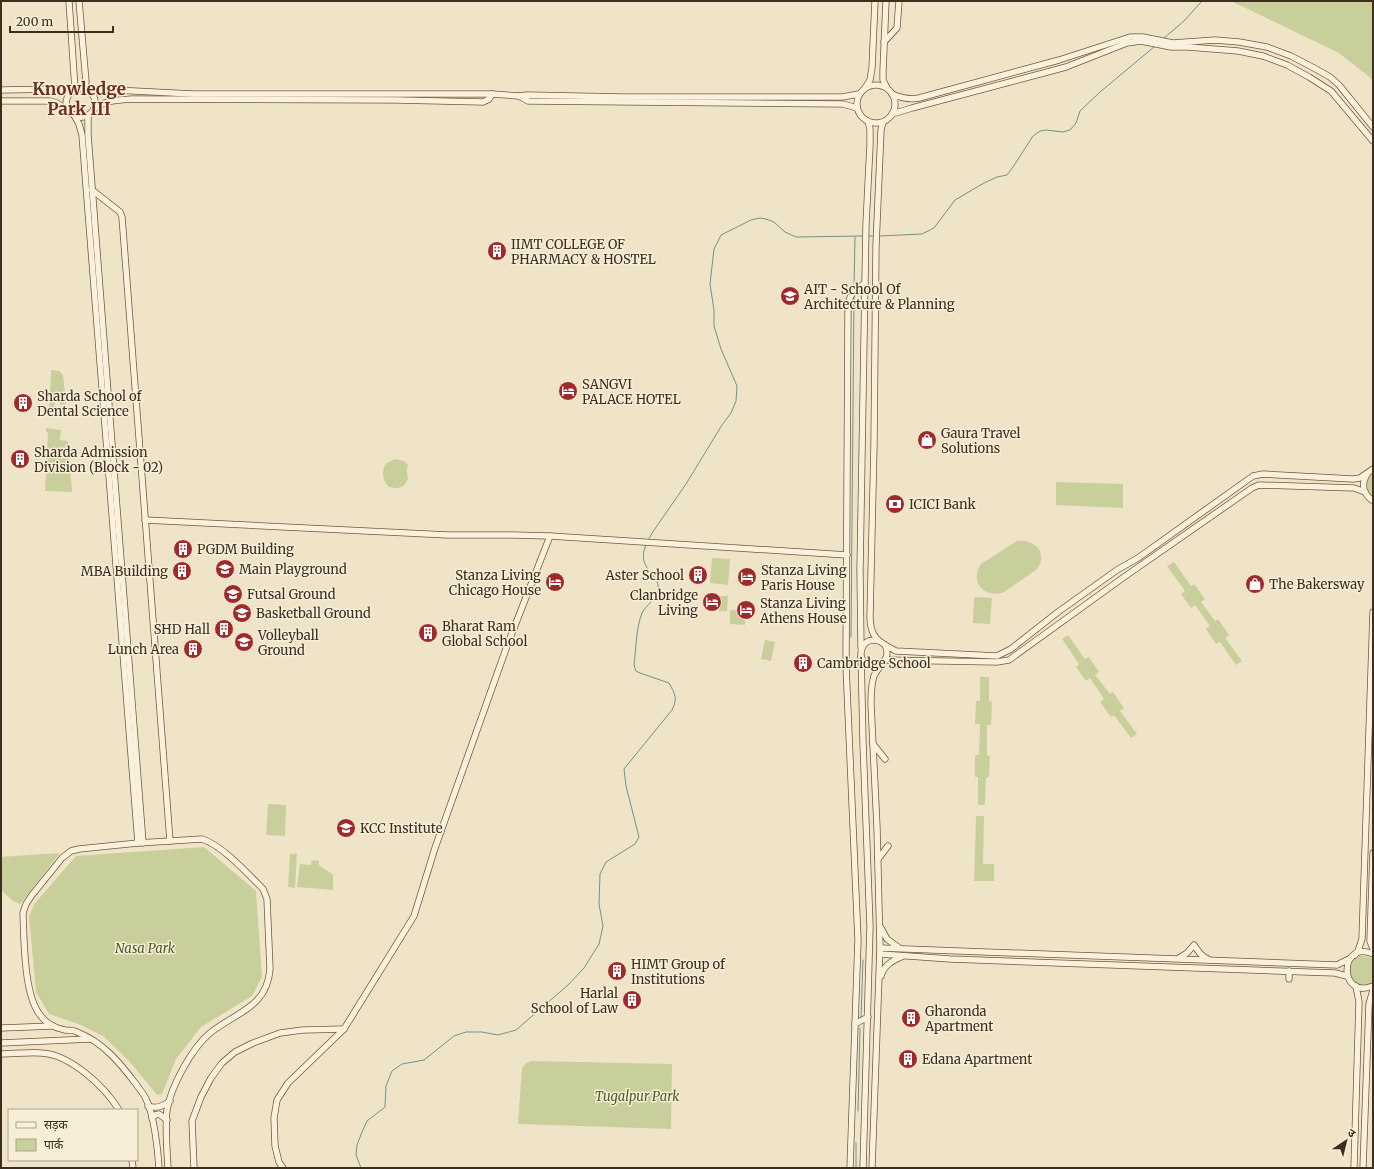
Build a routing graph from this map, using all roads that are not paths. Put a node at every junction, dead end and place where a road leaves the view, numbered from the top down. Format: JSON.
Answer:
{"nodes":[{"id":1,"x":69,"y":1,"type":"edge"},
{"id":2,"x":78,"y":1,"type":"edge"},
{"id":3,"x":875,"y":1,"type":"edge"},
{"id":4,"x":886,"y":1,"type":"edge"},
{"id":5,"x":899,"y":1,"type":"edge"},
{"id":6,"x":1142,"y":39,"type":"junction"},
{"id":7,"x":884,"y":42,"type":"junction"},
{"id":8,"x":1172,"y":45,"type":"junction"},
{"id":9,"x":865,"y":88,"type":"junction"},
{"id":10,"x":75,"y":89,"type":"junction"},
{"id":11,"x":84,"y":89,"type":"junction"},
{"id":12,"x":1,"y":90,"type":"edge"},
{"id":13,"x":890,"y":91,"type":"junction"},
{"id":14,"x":90,"y":92,"type":"junction"},
{"id":15,"x":70,"y":93,"type":"junction"},
{"id":16,"x":492,"y":94,"type":"junction"},
{"id":17,"x":859,"y":94,"type":"junction"},
{"id":18,"x":520,"y":96,"type":"junction"},
{"id":19,"x":1,"y":101,"type":"edge"},
{"id":20,"x":857,"y":108,"type":"junction"},
{"id":21,"x":94,"y":109,"type":"junction"},
{"id":22,"x":68,"y":110,"type":"junction"},
{"id":23,"x":892,"y":114,"type":"junction"},
{"id":24,"x":74,"y":115,"type":"junction"},
{"id":25,"x":88,"y":116,"type":"junction"},
{"id":26,"x":868,"y":121,"type":"junction"},
{"id":27,"x":883,"y":122,"type":"junction"},
{"id":28,"x":1373,"y":127,"type":"edge"},
{"id":29,"x":1373,"y":141,"type":"edge"},
{"id":30,"x":92,"y":190,"type":"junction"},
{"id":31,"x":865,"y":283,"type":"junction"},
{"id":32,"x":1371,"y":470,"type":"edge"},
{"id":33,"x":1370,"y":498,"type":"edge"},
{"id":34,"x":145,"y":520,"type":"junction"},
{"id":35,"x":550,"y":536,"type":"junction"},
{"id":36,"x":847,"y":555,"type":"junction"},
{"id":37,"x":1373,"y":612,"type":"edge"},
{"id":38,"x":880,"y":641,"type":"junction"},
{"id":39,"x":885,"y":645,"type":"junction"},
{"id":40,"x":861,"y":648,"type":"junction"},
{"id":41,"x":861,"y":657,"type":"junction"},
{"id":42,"x":883,"y":662,"type":"junction"},
{"id":43,"x":873,"y":744,"type":"junction"},
{"id":44,"x":885,"y":759,"type":"dead end"},
{"id":45,"x":866,"y":835,"type":"junction"},
{"id":46,"x":878,"y":840,"type":"junction"},
{"id":47,"x":170,"y":841,"type":"junction"},
{"id":48,"x":140,"y":843,"type":"junction"},
{"id":49,"x":888,"y":846,"type":"dead end"},
{"id":50,"x":1373,"y":853,"type":"edge"},
{"id":51,"x":878,"y":859,"type":"junction"},
{"id":52,"x":880,"y":926,"type":"junction"},
{"id":53,"x":903,"y":949,"type":"junction"},
{"id":54,"x":1373,"y":949,"type":"edge"},
{"id":55,"x":880,"y":951,"type":"junction"},
{"id":56,"x":1373,"y":954,"type":"edge"},
{"id":57,"x":905,"y":956,"type":"junction"},
{"id":58,"x":1353,"y":956,"type":"junction"},
{"id":59,"x":1177,"y":958,"type":"junction"},
{"id":60,"x":1211,"y":960,"type":"junction"},
{"id":61,"x":1289,"y":972,"type":"junction"},
{"id":62,"x":1347,"y":976,"type":"junction"},
{"id":63,"x":1289,"y":979,"type":"dead end"},
{"id":64,"x":879,"y":982,"type":"junction"},
{"id":65,"x":1356,"y":986,"type":"junction"},
{"id":66,"x":1373,"y":986,"type":"edge"},
{"id":67,"x":1373,"y":990,"type":"edge"},
{"id":68,"x":868,"y":1017,"type":"junction"},
{"id":69,"x":855,"y":1024,"type":"junction"},
{"id":70,"x":54,"y":1026,"type":"junction"},
{"id":71,"x":1,"y":1028,"type":"edge"},
{"id":72,"x":344,"y":1029,"type":"junction"},
{"id":73,"x":91,"y":1039,"type":"junction"},
{"id":74,"x":1,"y":1043,"type":"edge"},
{"id":75,"x":1,"y":1054,"type":"edge"},
{"id":76,"x":866,"y":1055,"type":"junction"},
{"id":77,"x":876,"y":1062,"type":"junction"},
{"id":78,"x":170,"y":1101,"type":"junction"},
{"id":79,"x":148,"y":1106,"type":"junction"},
{"id":80,"x":118,"y":1109,"type":"edge"},
{"id":81,"x":152,"y":1118,"type":"junction"},
{"id":82,"x":167,"y":1120,"type":"junction"},
{"id":83,"x":157,"y":1149,"type":"junction"},
{"id":84,"x":168,"y":1154,"type":"junction"},
{"id":85,"x":160,"y":1168,"type":"edge"},
{"id":86,"x":168,"y":1168,"type":"edge"},
{"id":87,"x":194,"y":1168,"type":"edge"},
{"id":88,"x":283,"y":1168,"type":"edge"},
{"id":89,"x":850,"y":1168,"type":"edge"},
{"id":90,"x":863,"y":1168,"type":"edge"},
{"id":91,"x":872,"y":1168,"type":"edge"},
{"id":92,"x":1354,"y":1168,"type":"edge"},
{"id":93,"x":1363,"y":1168,"type":"edge"}],
"edges":[{"from":1,"to":10,"type":"street"},
{"from":2,"to":11,"type":"street"},
{"from":3,"to":9,"type":"street"},
{"from":4,"to":7,"type":"street"},
{"from":5,"to":7,"type":"street"},
{"from":6,"to":8,"type":"street"},
{"from":6,"to":13,"type":"street"},
{"from":6,"to":23,"type":"street"},
{"from":7,"to":13,"type":"street"},
{"from":8,"to":28,"type":"street"},
{"from":8,"to":29,"type":"street"},
{"from":9,"to":13,"type":"street"},
{"from":9,"to":17,"type":"street"},
{"from":10,"to":11,"type":"street"},
{"from":10,"to":15,"type":"street"},
{"from":11,"to":14,"type":"street"},
{"from":12,"to":15,"type":"street"},
{"from":13,"to":23,"type":"street"},
{"from":14,"to":16,"type":"street"},
{"from":14,"to":21,"type":"street"},
{"from":15,"to":22,"type":"street"},
{"from":16,"to":18,"type":"street"},
{"from":16,"to":21,"type":"street"},
{"from":17,"to":18,"type":"street"},
{"from":17,"to":20,"type":"street"},
{"from":18,"to":20,"type":"street"},
{"from":19,"to":22,"type":"street"},
{"from":20,"to":26,"type":"street"},
{"from":21,"to":25,"type":"street"},
{"from":22,"to":24,"type":"street"},
{"from":23,"to":27,"type":"street"},
{"from":24,"to":25,"type":"street"},
{"from":24,"to":48,"type":"street"},
{"from":25,"to":30,"type":"street"},
{"from":26,"to":27,"type":"street"},
{"from":26,"to":31,"type":"street"},
{"from":27,"to":38,"type":"street"},
{"from":30,"to":34,"type":"street"},
{"from":30,"to":48,"type":"street"},
{"from":31,"to":36,"type":"street"},
{"from":31,"to":40,"type":"street"},
{"from":32,"to":33,"type":"street"},
{"from":32,"to":39,"type":"street"},
{"from":33,"to":42,"type":"street"},
{"from":34,"to":35,"type":"street"},
{"from":34,"to":47,"type":"street"},
{"from":35,"to":36,"type":"street"},
{"from":35,"to":72,"type":"street"},
{"from":36,"to":69,"type":"street"},
{"from":37,"to":58,"type":"street"},
{"from":38,"to":39,"type":"street"},
{"from":38,"to":40,"type":"street"},
{"from":39,"to":42,"type":"street"},
{"from":40,"to":41,"type":"street"},
{"from":41,"to":42,"type":"street"},
{"from":41,"to":45,"type":"street"},
{"from":42,"to":43,"type":"street"},
{"from":43,"to":44,"type":"street"},
{"from":43,"to":46,"type":"street"},
{"from":45,"to":46,"type":"street"},
{"from":45,"to":68,"type":"street"},
{"from":46,"to":51,"type":"street"},
{"from":47,"to":48,"type":"street"},
{"from":47,"to":78,"type":"street"},
{"from":48,"to":70,"type":"street"},
{"from":49,"to":51,"type":"street"},
{"from":50,"to":54,"type":"street"},
{"from":51,"to":52,"type":"street"},
{"from":52,"to":53,"type":"street"},
{"from":52,"to":55,"type":"street"},
{"from":53,"to":55,"type":"street"},
{"from":53,"to":59,"type":"street"},
{"from":55,"to":57,"type":"street"},
{"from":55,"to":64,"type":"street"},
{"from":56,"to":58,"type":"street"},
{"from":57,"to":61,"type":"street"},
{"from":57,"to":64,"type":"street"},
{"from":58,"to":60,"type":"street"},
{"from":58,"to":62,"type":"street"},
{"from":59,"to":60,"type":"street"},
{"from":59,"to":60,"type":"street"},
{"from":61,"to":62,"type":"street"},
{"from":61,"to":63,"type":"street"},
{"from":62,"to":65,"type":"street"},
{"from":64,"to":77,"type":"street"},
{"from":65,"to":66,"type":"street"},
{"from":65,"to":92,"type":"street"},
{"from":67,"to":93,"type":"street"},
{"from":68,"to":69,"type":"street"},
{"from":68,"to":76,"type":"street"},
{"from":69,"to":89,"type":"street"},
{"from":70,"to":71,"type":"street"},
{"from":70,"to":73,"type":"street"},
{"from":72,"to":87,"type":"street"},
{"from":72,"to":88,"type":"street"},
{"from":73,"to":74,"type":"street"},
{"from":73,"to":79,"type":"street"},
{"from":75,"to":80,"type":"street"},
{"from":76,"to":77,"type":"street"},
{"from":76,"to":90,"type":"street"},
{"from":77,"to":91,"type":"street"},
{"from":78,"to":79,"type":"street"},
{"from":78,"to":82,"type":"street"},
{"from":79,"to":81,"type":"street"},
{"from":81,"to":82,"type":"street"},
{"from":81,"to":83,"type":"street"},
{"from":82,"to":84,"type":"street"},
{"from":83,"to":84,"type":"street"},
{"from":83,"to":85,"type":"street"},
{"from":84,"to":86,"type":"street"}]}
